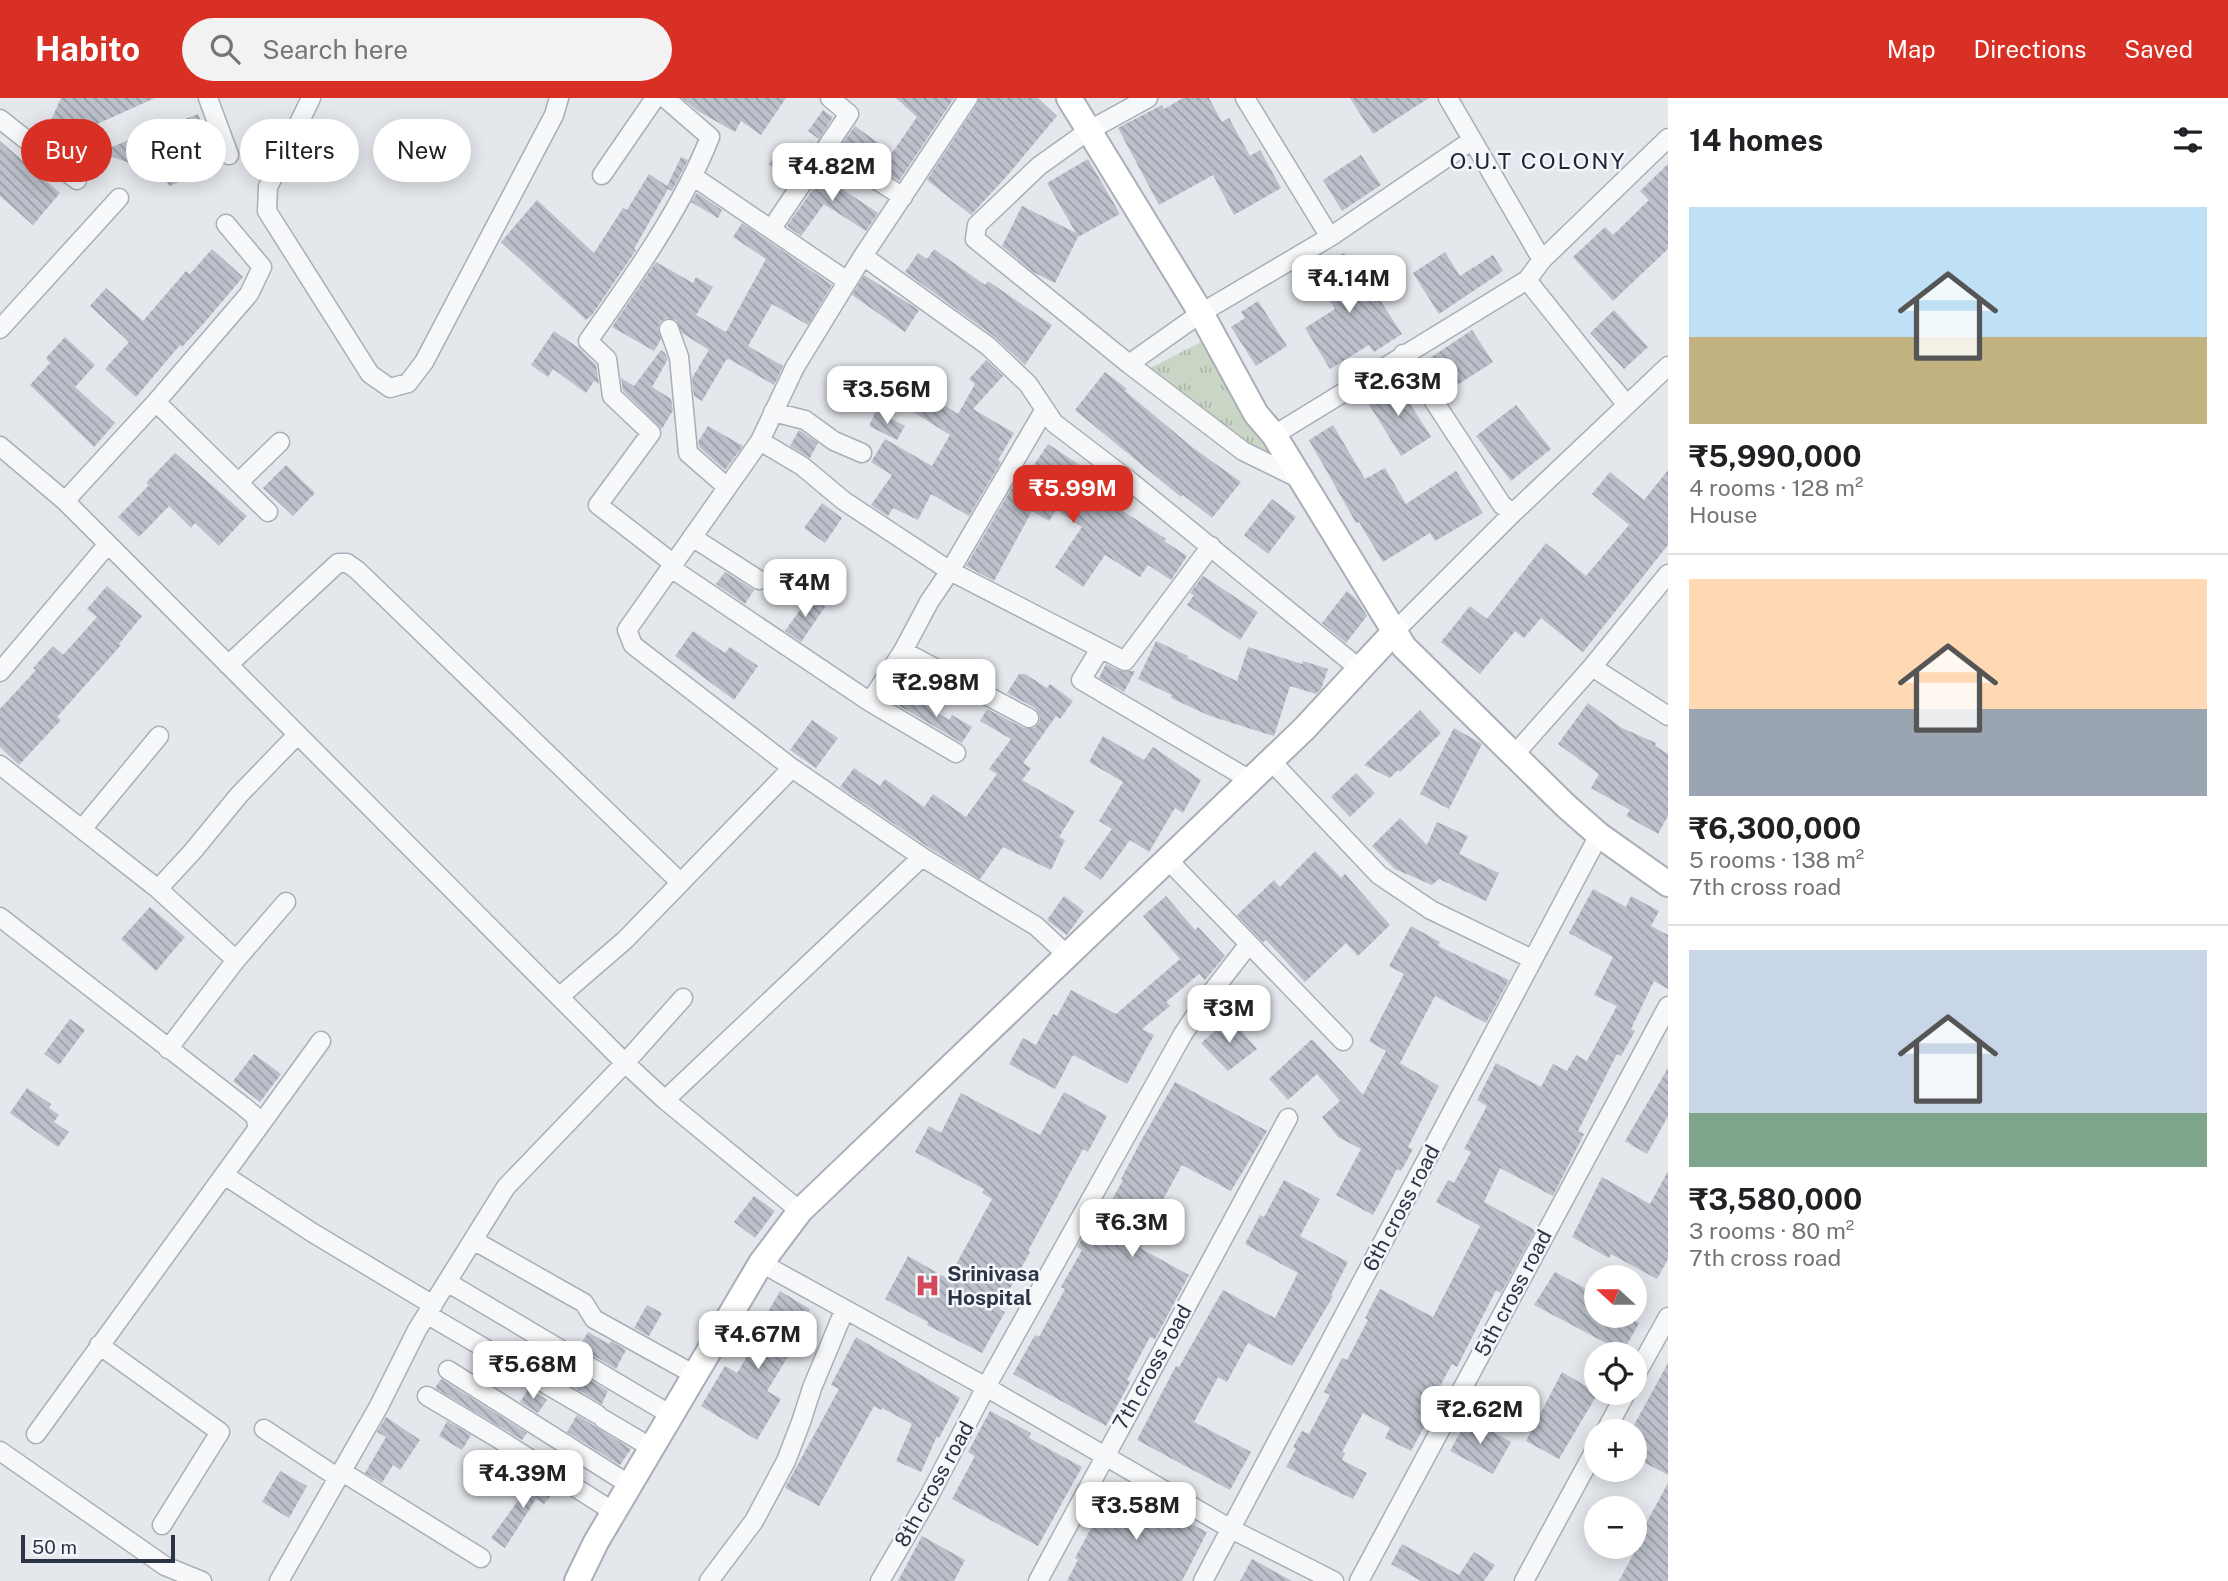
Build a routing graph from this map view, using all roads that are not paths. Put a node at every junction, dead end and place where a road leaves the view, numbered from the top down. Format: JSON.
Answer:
{"nodes":[{"id":1,"x":208,"y":98,"type":"edge"},
{"id":2,"x":311,"y":98,"type":"edge"},
{"id":3,"x":559,"y":98,"type":"edge"},
{"id":4,"x":655,"y":98,"type":"edge"},
{"id":5,"x":665,"y":98,"type":"edge"},
{"id":6,"x":831,"y":98,"type":"edge"},
{"id":7,"x":968,"y":98,"type":"edge"},
{"id":8,"x":1069,"y":98,"type":"edge"},
{"id":9,"x":1148,"y":98,"type":"edge"},
{"id":10,"x":1245,"y":98,"type":"edge"},
{"id":11,"x":1448,"y":98,"type":"edge"},
{"id":12,"x":0,"y":119,"type":"edge"},
{"id":13,"x":1088,"y":131,"type":"junction"},
{"id":14,"x":21,"y":136,"type":"edge"},
{"id":15,"x":1668,"y":138,"type":"edge"},
{"id":16,"x":1471,"y":141,"type":"junction"},
{"id":17,"x":827,"y":148,"type":"junction"},
{"id":18,"x":229,"y":155,"type":"dead end"},
{"id":19,"x":602,"y":175,"type":"dead end"},
{"id":20,"x":694,"y":177,"type":"junction"},
{"id":21,"x":903,"y":197,"type":"junction"},
{"id":22,"x":120,"y":198,"type":"dead end"},
{"id":23,"x":226,"y":224,"type":"dead end"},
{"id":24,"x":772,"y":228,"type":"junction"},
{"id":25,"x":1330,"y":237,"type":"junction"},
{"id":26,"x":863,"y":256,"type":"junction"},
{"id":27,"x":1542,"y":260,"type":"junction"},
{"id":28,"x":847,"y":281,"type":"junction"},
{"id":29,"x":1527,"y":281,"type":"junction"},
{"id":30,"x":1201,"y":313,"type":"junction"},
{"id":31,"x":669,"y":329,"type":"dead end"},
{"id":32,"x":0,"y":330,"type":"edge"},
{"id":33,"x":1404,"y":354,"type":"junction"},
{"id":34,"x":1129,"y":364,"type":"junction"},
{"id":35,"x":1668,"y":366,"type":"edge"},
{"id":36,"x":156,"y":402,"type":"junction"},
{"id":37,"x":1626,"y":404,"type":"junction"},
{"id":38,"x":1045,"y":409,"type":"junction"},
{"id":39,"x":773,"y":412,"type":"junction"},
{"id":40,"x":1274,"y":435,"type":"junction"},
{"id":41,"x":760,"y":441,"type":"junction"},
{"id":42,"x":280,"y":442,"type":"dead end"},
{"id":43,"x":0,"y":446,"type":"edge"},
{"id":44,"x":862,"y":453,"type":"dead end"},
{"id":45,"x":1300,"y":479,"type":"junction"},
{"id":46,"x":238,"y":483,"type":"junction"},
{"id":47,"x":727,"y":487,"type":"junction"},
{"id":48,"x":65,"y":501,"type":"junction"},
{"id":49,"x":268,"y":512,"type":"dead end"},
{"id":50,"x":1513,"y":513,"type":"junction"},
{"id":51,"x":692,"y":537,"type":"junction"},
{"id":52,"x":108,"y":544,"type":"junction"},
{"id":53,"x":1211,"y":546,"type":"junction"},
{"id":54,"x":673,"y":566,"type":"junction"},
{"id":55,"x":950,"y":571,"type":"junction"},
{"id":56,"x":1668,"y":574,"type":"edge"},
{"id":57,"x":759,"y":580,"type":"dead end"},
{"id":58,"x":1396,"y":630,"type":"junction"},
{"id":59,"x":1100,"y":649,"type":"junction"},
{"id":60,"x":903,"y":650,"type":"junction"},
{"id":61,"x":6,"y":652,"type":"edge"},
{"id":62,"x":228,"y":665,"type":"junction"},
{"id":63,"x":1592,"y":667,"type":"junction"},
{"id":64,"x":1360,"y":670,"type":"junction"},
{"id":65,"x":0,"y":672,"type":"edge"},
{"id":66,"x":870,"y":702,"type":"junction"},
{"id":67,"x":1668,"y":716,"type":"edge"},
{"id":68,"x":1029,"y":718,"type":"dead end"},
{"id":69,"x":298,"y":735,"type":"junction"},
{"id":70,"x":159,"y":736,"type":"dead end"},
{"id":71,"x":956,"y":753,"type":"dead end"},
{"id":72,"x":1514,"y":755,"type":"junction"},
{"id":73,"x":1270,"y":761,"type":"junction"},
{"id":74,"x":0,"y":765,"type":"edge"},
{"id":75,"x":792,"y":768,"type":"junction"},
{"id":76,"x":1250,"y":780,"type":"junction"},
{"id":77,"x":82,"y":829,"type":"junction"},
{"id":78,"x":1599,"y":835,"type":"junction"},
{"id":79,"x":922,"y":857,"type":"junction"},
{"id":80,"x":1167,"y":859,"type":"junction"},
{"id":81,"x":680,"y":882,"type":"junction"},
{"id":82,"x":1668,"y":884,"type":"edge"},
{"id":83,"x":158,"y":889,"type":"junction"},
{"id":84,"x":286,"y":902,"type":"dead end"},
{"id":85,"x":0,"y":917,"type":"edge"},
{"id":86,"x":1249,"y":944,"type":"junction"},
{"id":87,"x":1067,"y":955,"type":"junction"},
{"id":88,"x":1532,"y":958,"type":"junction"},
{"id":89,"x":236,"y":960,"type":"junction"},
{"id":90,"x":559,"y":998,"type":"junction"},
{"id":91,"x":683,"y":998,"type":"dead end"},
{"id":92,"x":1668,"y":1006,"type":"edge"},
{"id":93,"x":321,"y":1041,"type":"dead end"},
{"id":94,"x":1343,"y":1041,"type":"dead end"},
{"id":95,"x":168,"y":1049,"type":"junction"},
{"id":96,"x":625,"y":1063,"type":"junction"},
{"id":97,"x":665,"y":1100,"type":"junction"},
{"id":98,"x":1288,"y":1118,"type":"dead end"},
{"id":99,"x":258,"y":1128,"type":"junction"},
{"id":100,"x":224,"y":1175,"type":"junction"},
{"id":101,"x":800,"y":1211,"type":"junction"},
{"id":102,"x":473,"y":1240,"type":"junction"},
{"id":103,"x":761,"y":1263,"type":"junction"},
{"id":104,"x":447,"y":1282,"type":"junction"},
{"id":105,"x":430,"y":1310,"type":"junction"},
{"id":106,"x":844,"y":1311,"type":"junction"},
{"id":107,"x":1668,"y":1317,"type":"edge"},
{"id":108,"x":99,"y":1345,"type":"junction"},
{"id":109,"x":1647,"y":1355,"type":"edge"},
{"id":110,"x":448,"y":1370,"type":"dead end"},
{"id":111,"x":695,"y":1376,"type":"junction"},
{"id":112,"x":986,"y":1387,"type":"junction"},
{"id":113,"x":427,"y":1396,"type":"dead end"},
{"id":114,"x":671,"y":1415,"type":"junction"},
{"id":115,"x":264,"y":1429,"type":"dead end"},
{"id":116,"x":36,"y":1434,"type":"dead end"},
{"id":117,"x":652,"y":1448,"type":"junction"},
{"id":118,"x":0,"y":1451,"type":"edge"},
{"id":119,"x":1104,"y":1456,"type":"junction"},
{"id":120,"x":1584,"y":1470,"type":"edge"},
{"id":121,"x":339,"y":1474,"type":"junction"},
{"id":122,"x":630,"y":1485,"type":"junction"},
{"id":123,"x":614,"y":1512,"type":"junction"},
{"id":124,"x":162,"y":1525,"type":"dead end"},
{"id":125,"x":1231,"y":1529,"type":"junction"},
{"id":126,"x":481,"y":1558,"type":"dead end"},
{"id":127,"x":202,"y":1581,"type":"edge"},
{"id":128,"x":279,"y":1581,"type":"edge"},
{"id":129,"x":577,"y":1581,"type":"edge"},
{"id":130,"x":709,"y":1581,"type":"edge"},
{"id":131,"x":880,"y":1581,"type":"edge"},
{"id":132,"x":1038,"y":1581,"type":"edge"},
{"id":133,"x":1203,"y":1581,"type":"edge"},
{"id":134,"x":1334,"y":1581,"type":"edge"},
{"id":135,"x":1359,"y":1581,"type":"edge"},
{"id":136,"x":1524,"y":1581,"type":"edge"}],
"edges":[{"from":1,"to":18,"type":"street"},
{"from":2,"to":3,"type":"street"},
{"from":4,"to":19,"type":"street"},
{"from":5,"to":20,"type":"street"},
{"from":6,"to":17,"type":"street"},
{"from":7,"to":21,"type":"street"},
{"from":8,"to":13,"type":"street"},
{"from":9,"to":13,"type":"street"},
{"from":10,"to":25,"type":"street"},
{"from":11,"to":16,"type":"street"},
{"from":12,"to":14,"type":"street"},
{"from":13,"to":30,"type":"street"},
{"from":13,"to":34,"type":"street"},
{"from":15,"to":27,"type":"street"},
{"from":16,"to":25,"type":"street"},
{"from":16,"to":27,"type":"street"},
{"from":17,"to":21,"type":"street"},
{"from":17,"to":24,"type":"street"},
{"from":20,"to":24,"type":"street"},
{"from":20,"to":54,"type":"street"},
{"from":21,"to":26,"type":"street"},
{"from":22,"to":32,"type":"street"},
{"from":23,"to":36,"type":"street"},
{"from":24,"to":28,"type":"street"},
{"from":25,"to":30,"type":"street"},
{"from":26,"to":28,"type":"street"},
{"from":26,"to":38,"type":"street"},
{"from":27,"to":29,"type":"street"},
{"from":28,"to":39,"type":"street"},
{"from":29,"to":33,"type":"street"},
{"from":29,"to":37,"type":"street"},
{"from":30,"to":34,"type":"street"},
{"from":30,"to":40,"type":"street"},
{"from":31,"to":47,"type":"street"},
{"from":33,"to":40,"type":"street"},
{"from":33,"to":50,"type":"street"},
{"from":34,"to":45,"type":"street"},
{"from":35,"to":37,"type":"street"},
{"from":36,"to":46,"type":"street"},
{"from":36,"to":48,"type":"street"},
{"from":37,"to":50,"type":"street"},
{"from":38,"to":53,"type":"street"},
{"from":38,"to":55,"type":"street"},
{"from":39,"to":41,"type":"street"},
{"from":39,"to":44,"type":"street"},
{"from":40,"to":45,"type":"street"},
{"from":41,"to":47,"type":"street"},
{"from":41,"to":55,"type":"street"},
{"from":42,"to":46,"type":"street"},
{"from":43,"to":48,"type":"street"},
{"from":45,"to":58,"type":"street"},
{"from":46,"to":49,"type":"street"},
{"from":47,"to":51,"type":"street"},
{"from":48,"to":52,"type":"street"},
{"from":50,"to":58,"type":"street"},
{"from":51,"to":54,"type":"street"},
{"from":51,"to":57,"type":"street"},
{"from":52,"to":61,"type":"street"},
{"from":52,"to":62,"type":"street"},
{"from":53,"to":59,"type":"street"},
{"from":53,"to":64,"type":"street"},
{"from":54,"to":66,"type":"street"},
{"from":54,"to":75,"type":"street"},
{"from":55,"to":59,"type":"street"},
{"from":55,"to":60,"type":"street"},
{"from":56,"to":63,"type":"street"},
{"from":58,"to":64,"type":"street"},
{"from":58,"to":72,"type":"street"},
{"from":59,"to":76,"type":"street"},
{"from":60,"to":66,"type":"street"},
{"from":60,"to":68,"type":"street"},
{"from":61,"to":65,"type":"street"},
{"from":62,"to":69,"type":"street"},
{"from":62,"to":81,"type":"street"},
{"from":63,"to":67,"type":"street"},
{"from":63,"to":72,"type":"street"},
{"from":64,"to":73,"type":"street"},
{"from":66,"to":71,"type":"street"},
{"from":69,"to":83,"type":"street"},
{"from":69,"to":90,"type":"street"},
{"from":70,"to":77,"type":"street"},
{"from":72,"to":78,"type":"street"},
{"from":73,"to":76,"type":"street"},
{"from":73,"to":88,"type":"street"},
{"from":74,"to":77,"type":"street"},
{"from":75,"to":79,"type":"street"},
{"from":75,"to":81,"type":"street"},
{"from":76,"to":80,"type":"street"},
{"from":77,"to":83,"type":"street"},
{"from":78,"to":82,"type":"street"},
{"from":78,"to":88,"type":"street","name":"6th cross road"},
{"from":79,"to":87,"type":"street"},
{"from":79,"to":97,"type":"street"},
{"from":80,"to":86,"type":"street"},
{"from":80,"to":87,"type":"street"},
{"from":81,"to":90,"type":"street"},
{"from":83,"to":89,"type":"street"},
{"from":84,"to":89,"type":"street"},
{"from":85,"to":95,"type":"street"},
{"from":86,"to":94,"type":"street"},
{"from":86,"to":112,"type":"street","name":"8th cross road"},
{"from":87,"to":101,"type":"street"},
{"from":88,"to":125,"type":"street","name":"6th cross road"},
{"from":89,"to":95,"type":"street"},
{"from":90,"to":96,"type":"street"},
{"from":91,"to":96,"type":"street"},
{"from":92,"to":135,"type":"street","name":"5th cross road"},
{"from":93,"to":99,"type":"street"},
{"from":95,"to":99,"type":"street"},
{"from":96,"to":97,"type":"street"},
{"from":96,"to":102,"type":"street"},
{"from":97,"to":101,"type":"street"},
{"from":98,"to":119,"type":"street","name":"7th cross road"},
{"from":99,"to":100,"type":"street"},
{"from":100,"to":105,"type":"street"},
{"from":100,"to":108,"type":"street"},
{"from":101,"to":103,"type":"street"},
{"from":102,"to":104,"type":"street"},
{"from":102,"to":111,"type":"street"},
{"from":103,"to":106,"type":"street"},
{"from":103,"to":111,"type":"street"},
{"from":104,"to":105,"type":"street"},
{"from":104,"to":114,"type":"street"},
{"from":105,"to":117,"type":"street"},
{"from":105,"to":121,"type":"street"},
{"from":106,"to":112,"type":"street"},
{"from":106,"to":130,"type":"street"},
{"from":107,"to":109,"type":"street"},
{"from":108,"to":116,"type":"street"},
{"from":108,"to":124,"type":"street"},
{"from":110,"to":122,"type":"street"},
{"from":111,"to":114,"type":"street"},
{"from":112,"to":119,"type":"street"},
{"from":112,"to":131,"type":"street","name":"8th cross road"},
{"from":113,"to":123,"type":"street"},
{"from":114,"to":117,"type":"street"},
{"from":115,"to":121,"type":"street"},
{"from":117,"to":122,"type":"street"},
{"from":118,"to":127,"type":"street"},
{"from":119,"to":125,"type":"street"},
{"from":119,"to":132,"type":"street","name":"7th cross road"},
{"from":120,"to":136,"type":"street"},
{"from":121,"to":126,"type":"street"},
{"from":121,"to":128,"type":"street"},
{"from":122,"to":123,"type":"street"},
{"from":123,"to":129,"type":"street"},
{"from":125,"to":133,"type":"street","name":"6th cross road"},
{"from":125,"to":134,"type":"street"}]}
